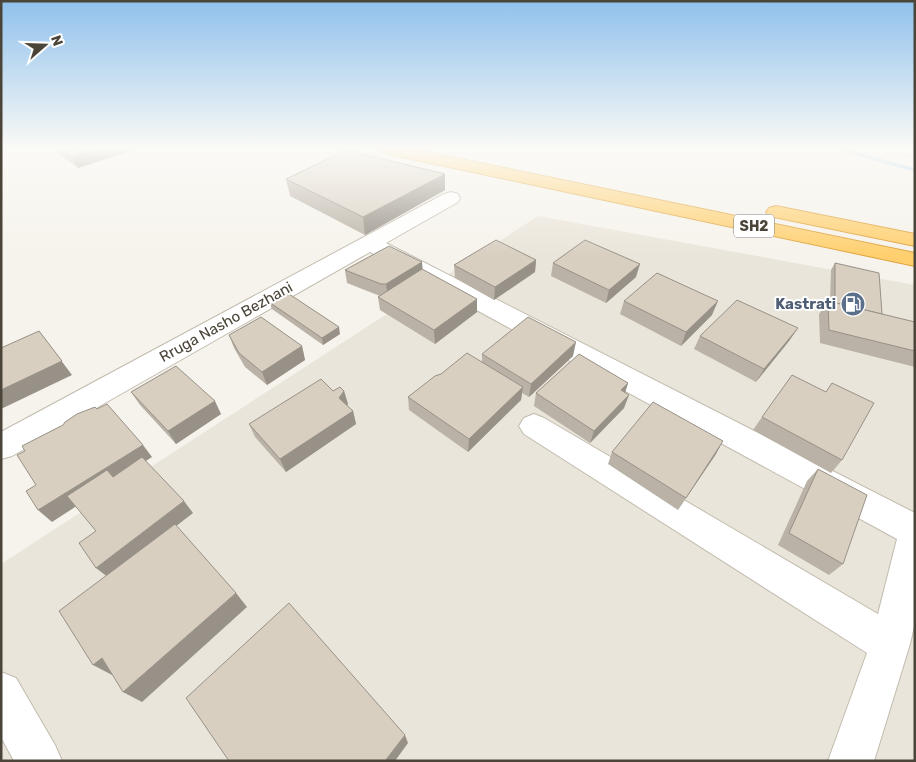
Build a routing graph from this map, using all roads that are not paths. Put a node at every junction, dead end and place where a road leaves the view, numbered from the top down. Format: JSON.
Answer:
{"nodes":[{"id":1,"x":557,"y":185,"type":"edge"},
{"id":2,"x":636,"y":185,"type":"edge"},
{"id":3,"x":451,"y":198,"type":"dead end"},
{"id":4,"x":720,"y":201,"type":"dead end"},
{"id":5,"x":758,"y":208,"type":"dead end"},
{"id":6,"x":915,"y":240,"type":"edge"},
{"id":7,"x":370,"y":243,"type":"junction"},
{"id":8,"x":915,"y":260,"type":"edge"},
{"id":9,"x":534,"y":426,"type":"dead end"},
{"id":10,"x":1,"y":447,"type":"edge"},
{"id":11,"x":915,"y":531,"type":"edge"},
{"id":12,"x":915,"y":537,"type":"edge"},
{"id":13,"x":890,"y":644,"type":"junction"},
{"id":14,"x":1,"y":693,"type":"edge"},
{"id":15,"x":39,"y":761,"type":"edge"},
{"id":16,"x":851,"y":761,"type":"edge"}],
"edges":[{"from":1,"to":8,"type":"highway","number":"SH2"},
{"from":2,"to":4,"type":"highway","number":"SH2"},
{"from":3,"to":7,"type":"street","name":"Rruga Nasho Bezhani"},
{"from":5,"to":6,"type":"highway","number":"SH2"},
{"from":7,"to":10,"type":"street","name":"Rruga Nasho Bezhani"},
{"from":7,"to":11,"type":"street"},
{"from":9,"to":13,"type":"street"},
{"from":12,"to":13,"type":"street"},
{"from":13,"to":16,"type":"street"},
{"from":14,"to":15,"type":"street"}]}
